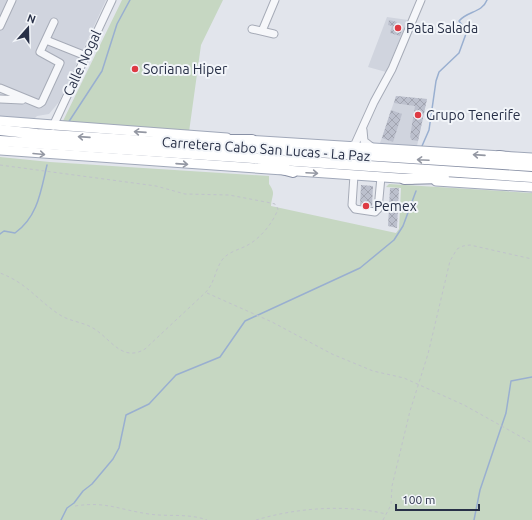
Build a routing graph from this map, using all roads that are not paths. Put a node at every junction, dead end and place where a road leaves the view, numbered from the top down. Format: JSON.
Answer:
{"nodes":[{"id":1,"x":12,"y":0,"type":"edge"},
{"id":2,"x":112,"y":0,"type":"edge"},
{"id":3,"x":275,"y":0,"type":"edge"},
{"id":4,"x":422,"y":0,"type":"edge"},
{"id":5,"x":54,"y":22,"type":"dead end"},
{"id":6,"x":0,"y":26,"type":"edge"},
{"id":7,"x":252,"y":29,"type":"dead end"},
{"id":8,"x":262,"y":31,"type":"junction"},
{"id":9,"x":274,"y":34,"type":"dead end"},
{"id":10,"x":46,"y":40,"type":"junction"},
{"id":11,"x":86,"y":56,"type":"junction"},
{"id":12,"x":0,"y":88,"type":"edge"},
{"id":13,"x":0,"y":99,"type":"edge"},
{"id":14,"x":28,"y":101,"type":"junction"},
{"id":15,"x":0,"y":121,"type":"edge"},
{"id":16,"x":53,"y":126,"type":"junction"},
{"id":17,"x":364,"y":126,"type":"junction"},
{"id":18,"x":0,"y":130,"type":"edge"},
{"id":19,"x":252,"y":140,"type":"junction"},
{"id":20,"x":0,"y":141,"type":"edge"},
{"id":21,"x":144,"y":141,"type":"junction"},
{"id":22,"x":351,"y":146,"type":"junction"},
{"id":23,"x":374,"y":148,"type":"junction"},
{"id":24,"x":0,"y":150,"type":"edge"},
{"id":25,"x":220,"y":156,"type":"junction"},
{"id":26,"x":499,"y":156,"type":"junction"},
{"id":27,"x":532,"y":158,"type":"edge"},
{"id":28,"x":532,"y":162,"type":"edge"},
{"id":29,"x":532,"y":166,"type":"edge"},
{"id":30,"x":294,"y":172,"type":"junction"},
{"id":31,"x":354,"y":175,"type":"junction"},
{"id":32,"x":506,"y":176,"type":"junction"},
{"id":33,"x":381,"y":177,"type":"junction"},
{"id":34,"x":532,"y":177,"type":"edge"},
{"id":35,"x":404,"y":179,"type":"junction"},
{"id":36,"x":532,"y":187,"type":"edge"}],
"edges":[{"from":1,"to":6,"type":"street"},
{"from":2,"to":11,"type":"street","name":"Calle Nogal"},
{"from":3,"to":8,"type":"street"},
{"from":4,"to":17,"type":"street"},
{"from":5,"to":10,"type":"street"},
{"from":7,"to":8,"type":"street"},
{"from":8,"to":9,"type":"street"},
{"from":10,"to":11,"type":"street"},
{"from":10,"to":14,"type":"street"},
{"from":11,"to":16,"type":"street","name":"Calle Nogal"},
{"from":12,"to":14,"type":"street"},
{"from":13,"to":14,"type":"street"},
{"from":15,"to":16,"type":"main road"},
{"from":19,"to":16,"type":"main road","one_way":true},
{"from":17,"to":22,"type":"street"},
{"from":17,"to":23,"type":"street"},
{"from":21,"to":18,"type":"highway","name":"Carretera Cabo San Lucas - La Paz","one_way":true},
{"from":19,"to":21,"type":"highway"},
{"from":19,"to":22,"type":"main road"},
{"from":20,"to":25,"type":"highway","name":"Carretera Cabo San Lucas - La Paz"},
{"from":29,"to":21,"type":"highway","name":"Carretera Cabo San Lucas - La Paz","one_way":true},
{"from":22,"to":23,"type":"main road"},
{"from":26,"to":23,"type":"main road","one_way":true},
{"from":24,"to":30,"type":"main road","one_way":true},
{"from":25,"to":30,"type":"highway"},
{"from":25,"to":32,"type":"highway","name":"Carretera Cabo San Lucas - La Paz"},
{"from":26,"to":27,"type":"main road"},
{"from":26,"to":28,"type":"highway"},
{"from":30,"to":31,"type":"main road","one_way":true},
{"from":31,"to":33,"type":"main road"},
{"from":31,"to":33,"type":"street"},
{"from":32,"to":34,"type":"highway","name":"Carretera Cabo San Lucas - La Paz"},
{"from":32,"to":35,"type":"highway"},
{"from":33,"to":35,"type":"main road"},
{"from":35,"to":36,"type":"main road"}]}
